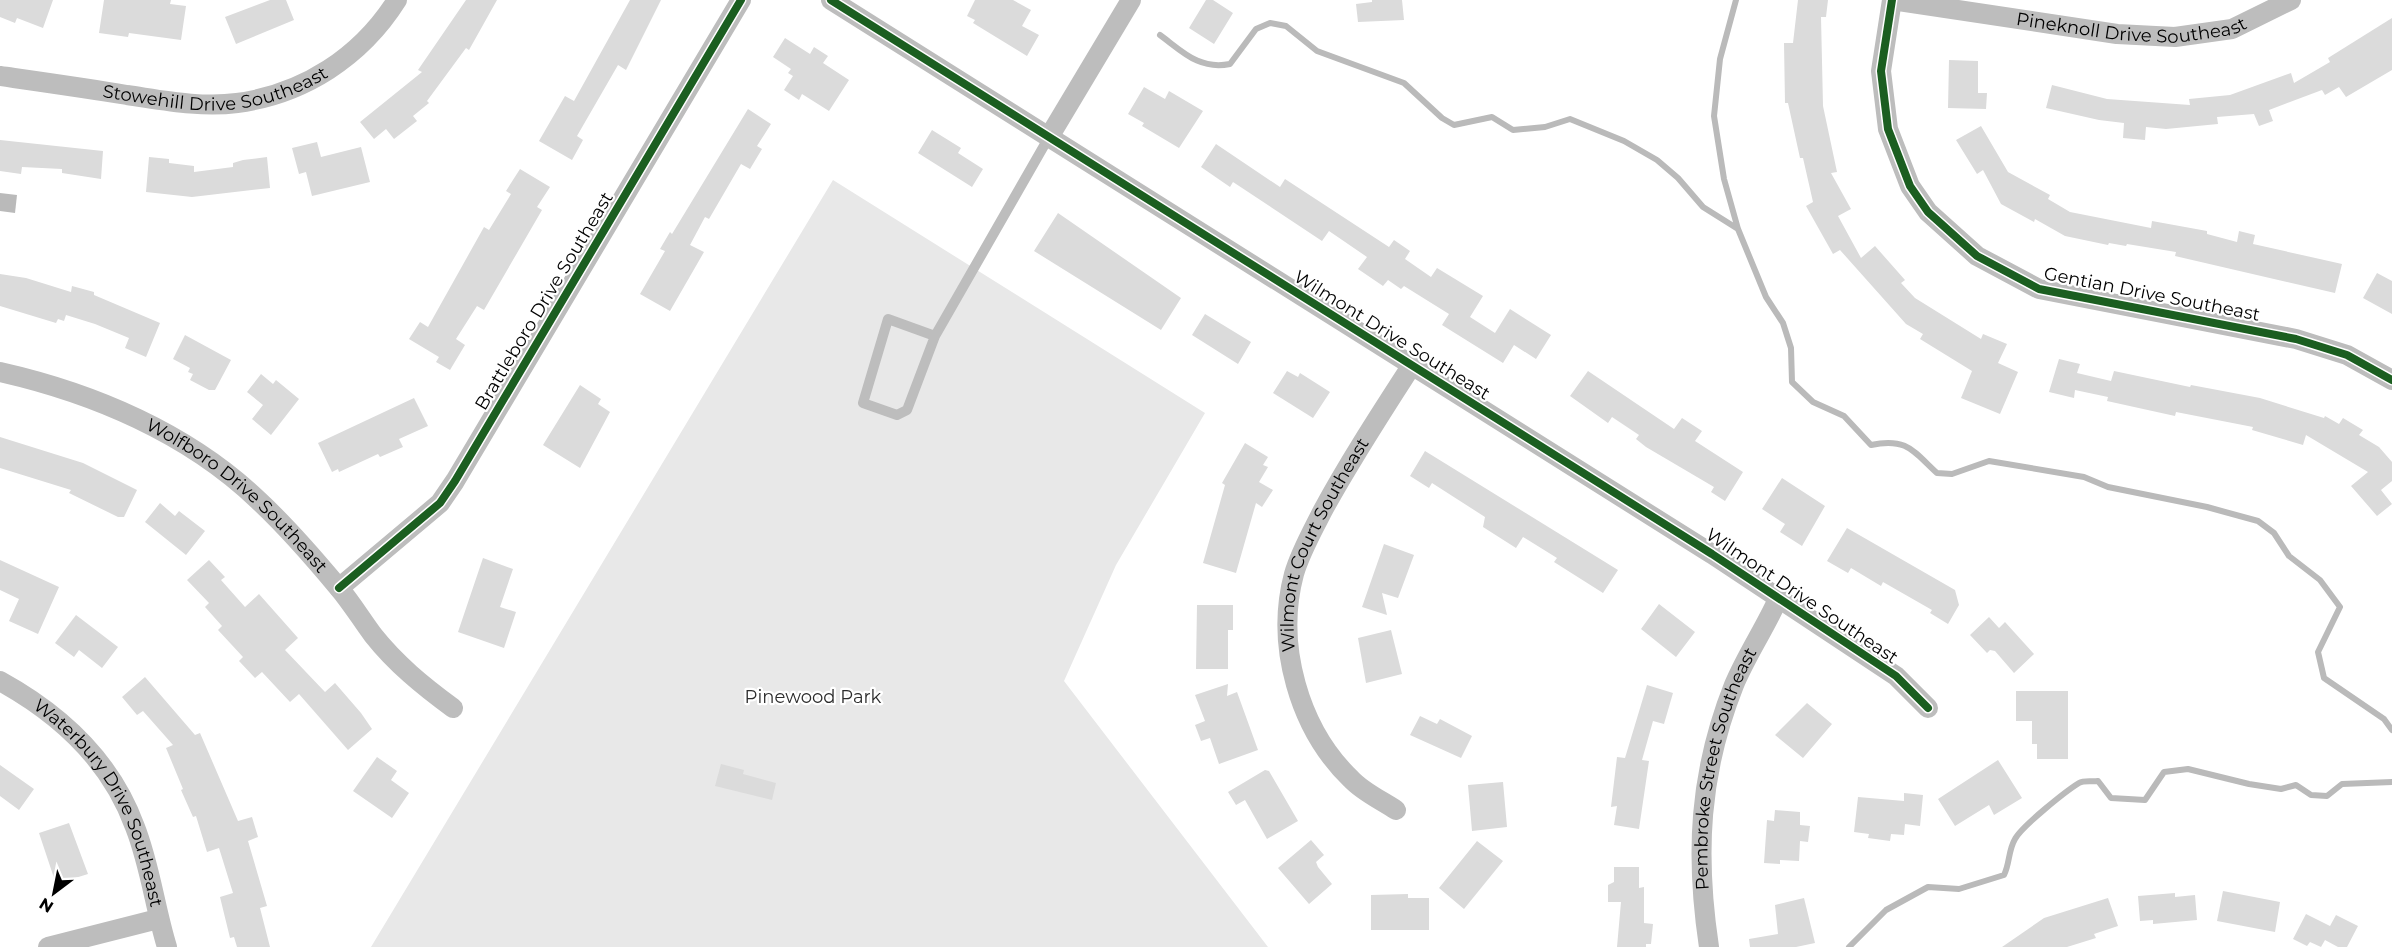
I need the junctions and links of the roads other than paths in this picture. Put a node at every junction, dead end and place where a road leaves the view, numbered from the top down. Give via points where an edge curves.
1 (397, 0) edge
2 (741, 0) edge
3 (831, 0) edge
4 (1131, 0) edge
5 (1892, 0) edge
6 (2291, 0) edge
7 (2268, 6) edge
8 (0, 76) edge
9 (1049, 137) junction
10 (935, 336) junction
11 (1412, 365) junction
12 (0, 372) edge
13 (2392, 380) edge
14 (339, 588) junction
15 (1778, 599) junction
16 (0, 681) edge
17 (453, 708) dead end
18 (1928, 708) dead end
19 (1396, 810) dead end
20 (158, 919) junction
21 (48, 947) edge
22 (167, 947) edge
23 (1709, 947) edge

1 - 8 street, Stowehill Drive Southeast via 379,27 308,84 237,103 172,101
2 - 14 street, Brattleboro Drive Southeast via 455,482 440,503
3 - 9 street, Wilmont Drive Southeast
4 - 9 street
5 - 7 street, Pineknoll Drive Southeast via 2117,34 2175,37 2232,29
5 - 13 street, Gentian Drive Southeast via 1881,71 1888,129 1911,186 1928,212 1977,256 2039,289 2296,339 2347,355
6 - 7 street, Pineknoll Drive Southeast
9 - 10 lane
9 - 11 street, Wilmont Drive Southeast
10 - 10 lane via 907,410 897,415 863,403 888,319
11 - 15 street, Wilmont Drive Southeast
11 - 19 street, Wilmont Court Southeast via 1311,533 1294,574 1288,624 1294,681 1318,740 1351,780
12 - 14 street, Wolfboro Drive Southeast via 88,397 124,412 205,458 257,498
14 - 17 street, Wolfboro Drive Southeast via 374,636 414,679
15 - 18 street, Wilmont Drive Southeast via 1896,676
15 - 23 street, Pembroke Street Southeast via 1735,683 1714,741 1704,795 1700,868
16 - 20 street, Waterbury Drive Southeast via 62,722 88,748 116,787 135,826
20 - 21 street
20 - 22 street, Waterbury Drive Southeast

